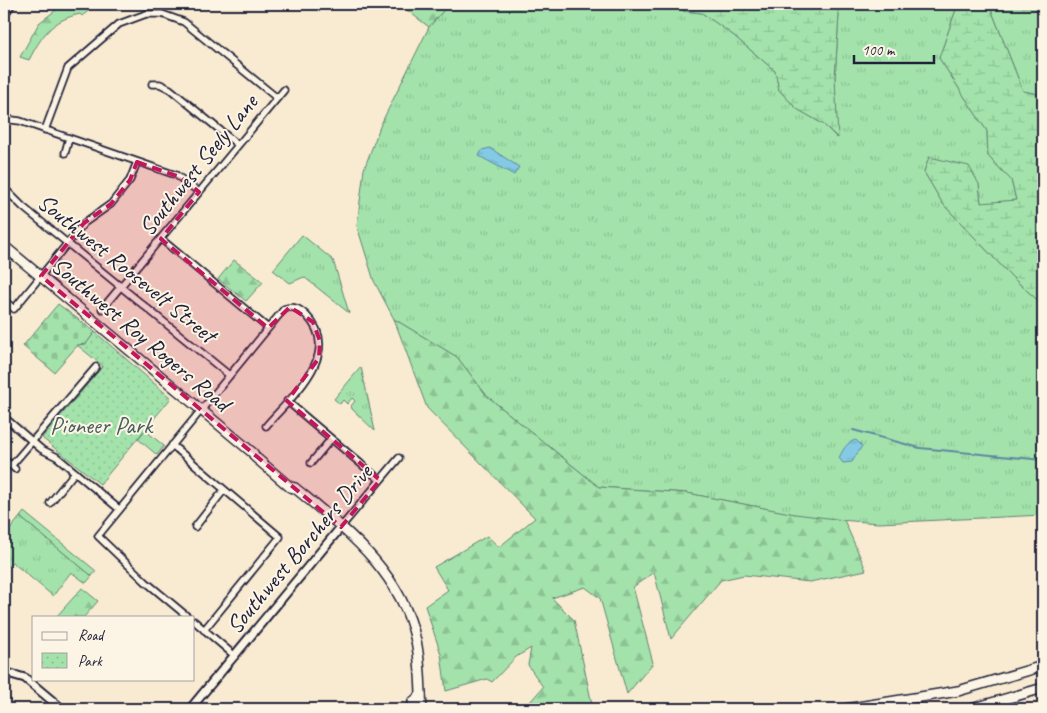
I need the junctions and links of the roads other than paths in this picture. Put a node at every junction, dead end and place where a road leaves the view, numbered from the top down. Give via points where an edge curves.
1 (12, 4) edge
2 (4, 16) edge
3 (152, 84) dead end
4 (284, 90) dead end
5 (277, 98) junction
6 (4, 119) edge
7 (44, 130) junction
8 (69, 138) junction
9 (238, 145) junction
10 (65, 153) dead end
11 (137, 162) junction
12 (4, 188) edge
13 (199, 192) junction
14 (161, 239) junction
15 (67, 244) junction
16 (4, 246) edge
17 (41, 276) junction
18 (120, 286) junction
19 (4, 300) edge
20 (102, 309) dead end
21 (268, 328) junction
22 (96, 367) dead end
23 (229, 375) junction
24 (287, 401) junction
25 (201, 410) junction
26 (4, 417) edge
27 (266, 426) dead end
28 (331, 439) junction
29 (32, 441) junction
30 (172, 445) junction
31 (399, 458) dead end
32 (311, 463) dead end
33 (11, 466) dead end
34 (75, 472) junction
35 (380, 480) junction
36 (224, 490) junction
37 (50, 503) dead end
38 (119, 509) junction
39 (195, 527) dead end
40 (341, 527) junction
41 (187, 616) edge
42 (195, 623) edge
43 (204, 630) junction
44 (235, 656) junction
45 (1043, 668) edge
46 (4, 672) edge
47 (1043, 688) edge
48 (421, 695) junction
49 (62, 709) edge
50 (190, 709) edge
51 (413, 709) edge
52 (422, 709) edge
53 (845, 709) edge
54 (849, 709) edge
55 (971, 709) edge

1 - 2 street
3 - 9 street via 170,89
4 - 5 street, Southwest Seely Lane
5 - 7 street via 184,22 162,14 146,14 119,24 71,65
5 - 9 street, Southwest Seely Lane
6 - 7 street
7 - 8 street
8 - 10 street
8 - 11 street
9 - 13 street, Southwest Seely Lane
11 - 13 street via 180,177
11 - 15 street via 130,180 111,204 87,220
12 - 15 street, Southwest Roosevelt Street
13 - 14 street, Southwest Seely Lane
14 - 18 street, Southwest Seely Lane
14 - 21 street
15 - 17 street
15 - 18 street, Southwest Roosevelt Street
16 - 17 main road, Southwest Roy Rogers Road
17 - 19 street via 14,309
17 - 25 main road, Southwest Roy Rogers Road
18 - 20 street, Southwest Seely Lane
18 - 23 street, Southwest Roosevelt Street
21 - 23 street
21 - 24 street via 290,306 305,314 318,331 321,350 316,365
22 - 29 street
23 - 25 street
24 - 27 street
24 - 28 street
25 - 30 street
25 - 40 main road, Southwest Roy Rogers Road via 276,468
26 - 29 street
28 - 32 street
28 - 35 street
29 - 33 street
29 - 34 street
30 - 36 street
30 - 38 street
31 - 35 street, Southwest Borchers Drive
34 - 37 street
34 - 38 street
35 - 40 street, Southwest Borchers Drive
36 - 39 street
36 - 43 street via 280,537
38 - 41 street via 98,536
40 - 44 street, Southwest Borchers Drive
40 - 48 main road, Southwest Roy Rogers Road via 380,565 405,607 418,651
42 - 43 street
43 - 44 street
44 - 50 street, Southwest Borchers Drive
45 - 54 main road via 958,691
46 - 49 street via 25,678
47 - 55 main road
48 - 51 main road via 413,702
48 - 52 main road, Southwest Roy Rogers Road
53 - 54 main road

